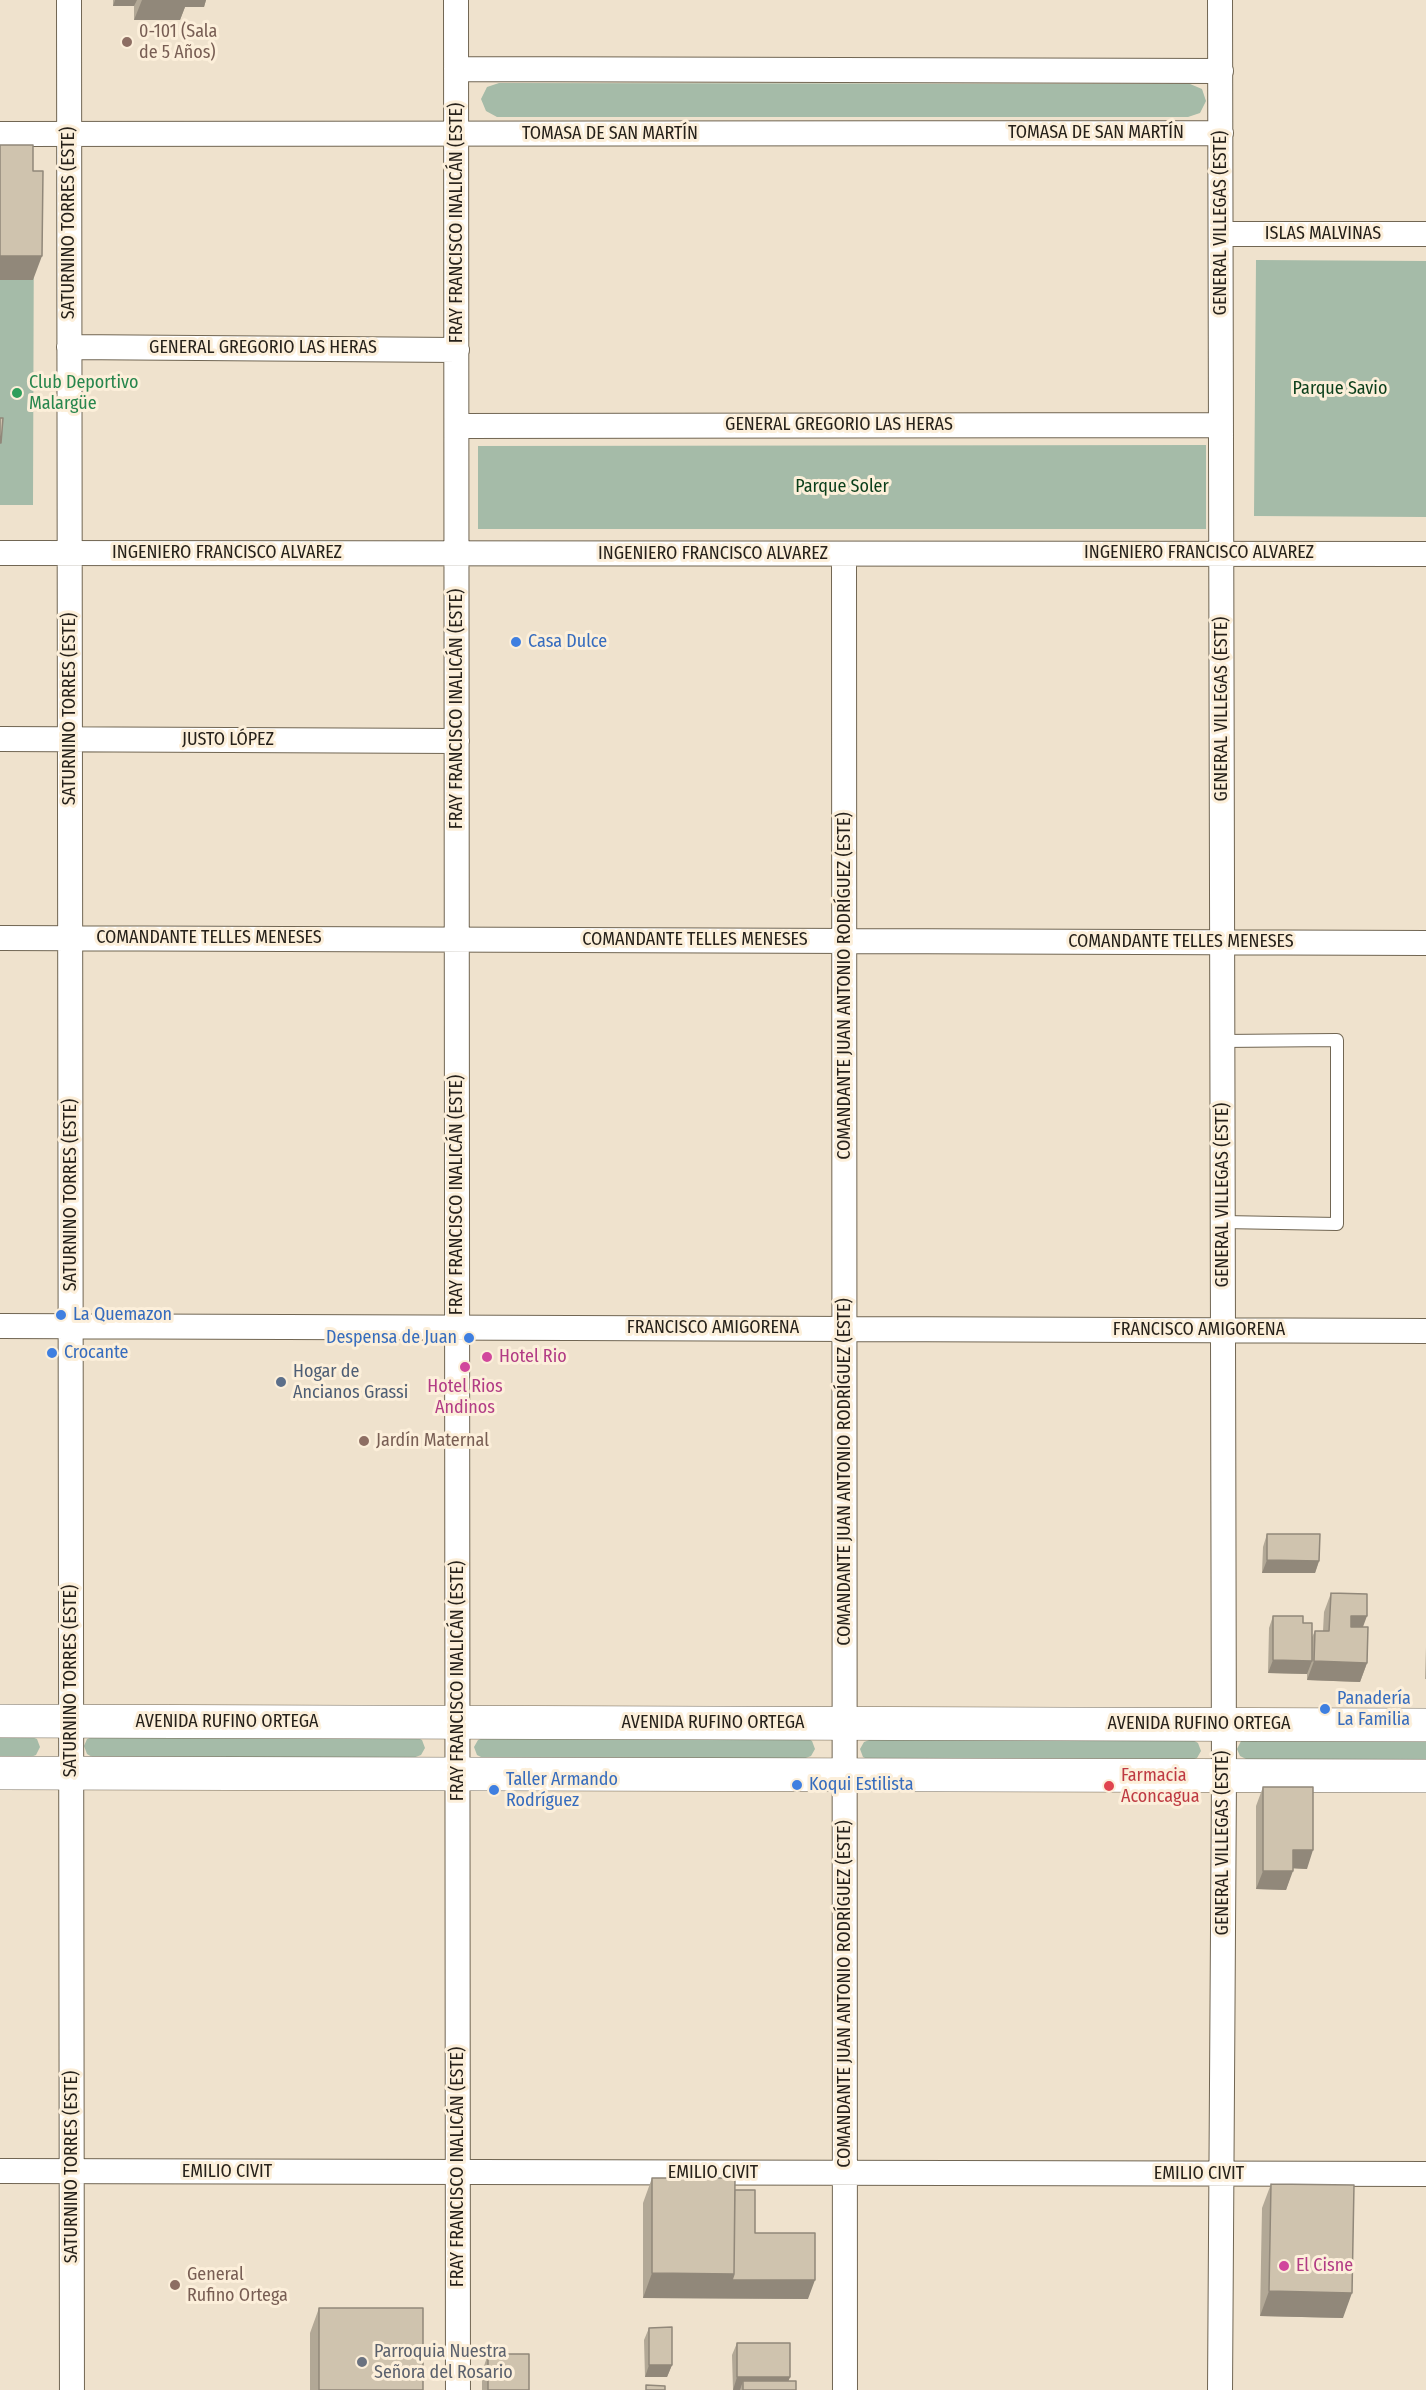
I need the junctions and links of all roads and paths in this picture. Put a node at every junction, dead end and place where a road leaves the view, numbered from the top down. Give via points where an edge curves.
1 (69, 0) edge
2 (456, 0) edge
3 (1221, 0) edge
4 (456, 69) junction
5 (1221, 71) junction
6 (1221, 133) junction
7 (0, 134) edge
8 (69, 134) junction
9 (456, 134) junction
10 (1221, 234) junction
11 (1426, 234) edge
12 (69, 347) junction
13 (457, 350) junction
14 (1221, 425) junction
15 (457, 426) junction
16 (0, 553) edge
17 (70, 553) junction
18 (457, 553) junction
19 (1222, 553) junction
20 (844, 554) junction
21 (1426, 554) edge
22 (0, 739) edge
23 (70, 739) junction
24 (457, 741) junction
25 (0, 938) edge
26 (70, 938) junction
27 (457, 939) junction
28 (844, 940) junction
29 (1222, 942) junction
30 (1426, 942) edge
31 (1222, 1041) junction
32 (1223, 1222) junction
33 (0, 1326) edge
34 (71, 1326) junction
35 (458, 1327) junction
36 (845, 1329) junction
37 (1223, 1330) junction
38 (1426, 1331) edge
39 (0, 1721) edge
40 (71, 1721) junction
41 (458, 1722) junction
42 (845, 1723) junction
43 (1223, 1725) junction
44 (1426, 1725) edge
45 (0, 1773) edge
46 (72, 1773) junction
47 (458, 1774) junction
48 (845, 1775) junction
49 (1224, 1776) junction
50 (1426, 1776) edge
51 (0, 2171) edge
52 (72, 2172) junction
53 (458, 2172) junction
54 (845, 2173) junction
55 (1221, 2174) junction
56 (1426, 2174) edge
57 (72, 2390) edge
58 (458, 2390) edge
59 (845, 2390) edge
60 (1220, 2390) edge

1 - 8 street, SATURNINO TORRES (ESTE)
2 - 4 street, FRAY FRANCISCO INALICÁN (ESTE)
3 - 5 street, GENERAL VILLEGAS (ESTE)
4 - 5 street
4 - 9 street, FRAY FRANCISCO INALICÁN (ESTE)
5 - 6 street, GENERAL VILLEGAS (ESTE)
6 - 9 street, TOMASA DE SAN MARTÍN
6 - 10 street, GENERAL VILLEGAS (ESTE)
7 - 8 street, TOMASA DE SAN MARTÍN
8 - 9 street, TOMASA DE SAN MARTÍN
8 - 12 street, SATURNINO TORRES (ESTE)
9 - 13 street, FRAY FRANCISCO INALICÁN (ESTE)
10 - 11 street, ISLAS MALVINAS
10 - 14 street, GENERAL VILLEGAS (ESTE)
12 - 13 street, GENERAL GREGORIO LAS HERAS
12 - 17 street, SATURNINO TORRES (ESTE)
13 - 15 street, FRAY FRANCISCO INALICÁN (ESTE)
14 - 15 street, GENERAL GREGORIO LAS HERAS
14 - 19 street, GENERAL VILLEGAS (ESTE)
15 - 18 street, FRAY FRANCISCO INALICÁN (ESTE)
16 - 17 street, INGENIERO FRANCISCO ALVAREZ
17 - 18 street, INGENIERO FRANCISCO ALVAREZ
17 - 23 street, SATURNINO TORRES (ESTE)
18 - 20 street, INGENIERO FRANCISCO ALVAREZ
18 - 24 street, FRAY FRANCISCO INALICÁN (ESTE)
19 - 20 street, INGENIERO FRANCISCO ALVAREZ
19 - 21 street, INGENIERO FRANCISCO ALVAREZ
19 - 29 street, GENERAL VILLEGAS (ESTE)
20 - 28 street, COMANDANTE JUAN ANTONIO RODRÍGUEZ (ESTE)
22 - 23 street, JUSTO LÓPEZ
23 - 24 street, JUSTO LÓPEZ
23 - 26 street, SATURNINO TORRES (ESTE)
24 - 27 street, FRAY FRANCISCO INALICÁN (ESTE)
25 - 26 street, COMANDANTE TELLES MENESES
26 - 27 street, COMANDANTE TELLES MENESES
26 - 34 street, SATURNINO TORRES (ESTE)
27 - 28 street, COMANDANTE TELLES MENESES
27 - 35 street, FRAY FRANCISCO INALICÁN (ESTE)
28 - 29 street, COMANDANTE TELLES MENESES
28 - 36 street, COMANDANTE JUAN ANTONIO RODRÍGUEZ (ESTE)
29 - 30 street, COMANDANTE TELLES MENESES
29 - 31 street, GENERAL VILLEGAS (ESTE)
31 - 32 street, GENERAL VILLEGAS (ESTE)
31 - 32 lane via 1336,1040 1337,1224
32 - 37 street, GENERAL VILLEGAS (ESTE)
33 - 34 street, FRANCISCO AMIGORENA
34 - 35 street, FRANCISCO AMIGORENA
34 - 40 street, SATURNINO TORRES (ESTE)
35 - 36 street, FRANCISCO AMIGORENA
35 - 41 street, FRAY FRANCISCO INALICÁN (ESTE)
36 - 37 street, FRANCISCO AMIGORENA
36 - 42 street, COMANDANTE JUAN ANTONIO RODRÍGUEZ (ESTE)
37 - 38 street, FRANCISCO AMIGORENA
37 - 43 street, GENERAL VILLEGAS (ESTE)
39 - 40 main road, AVENIDA RUFINO ORTEGA
40 - 41 main road, AVENIDA RUFINO ORTEGA
40 - 46 street, SATURNINO TORRES (ESTE)
41 - 42 main road, AVENIDA RUFINO ORTEGA
41 - 47 street, FRAY FRANCISCO INALICÁN (ESTE)
42 - 43 main road, AVENIDA RUFINO ORTEGA
42 - 48 street, COMANDANTE JUAN ANTONIO RODRÍGUEZ (ESTE)
43 - 44 main road, AVENIDA RUFINO ORTEGA
43 - 49 street, GENERAL VILLEGAS (ESTE)
45 - 46 main road
46 - 47 main road
46 - 52 street, SATURNINO TORRES (ESTE)
47 - 48 main road
47 - 53 street, FRAY FRANCISCO INALICÁN (ESTE)
48 - 49 main road
48 - 54 street, COMANDANTE JUAN ANTONIO RODRÍGUEZ (ESTE)
49 - 50 main road
49 - 55 street, GENERAL VILLEGAS (ESTE)
51 - 52 street, EMILIO CIVIT
52 - 53 street, EMILIO CIVIT
52 - 57 street, SATURNINO TORRES (ESTE)
53 - 54 street, EMILIO CIVIT
53 - 58 street, FRAY FRANCISCO INALICÁN (ESTE)
54 - 55 street, EMILIO CIVIT
54 - 59 street, COMANDANTE JUAN ANTONIO RODRÍGUEZ (ESTE)
55 - 56 street, EMILIO CIVIT
55 - 60 street, GENERAL VILLEGAS (ESTE)

